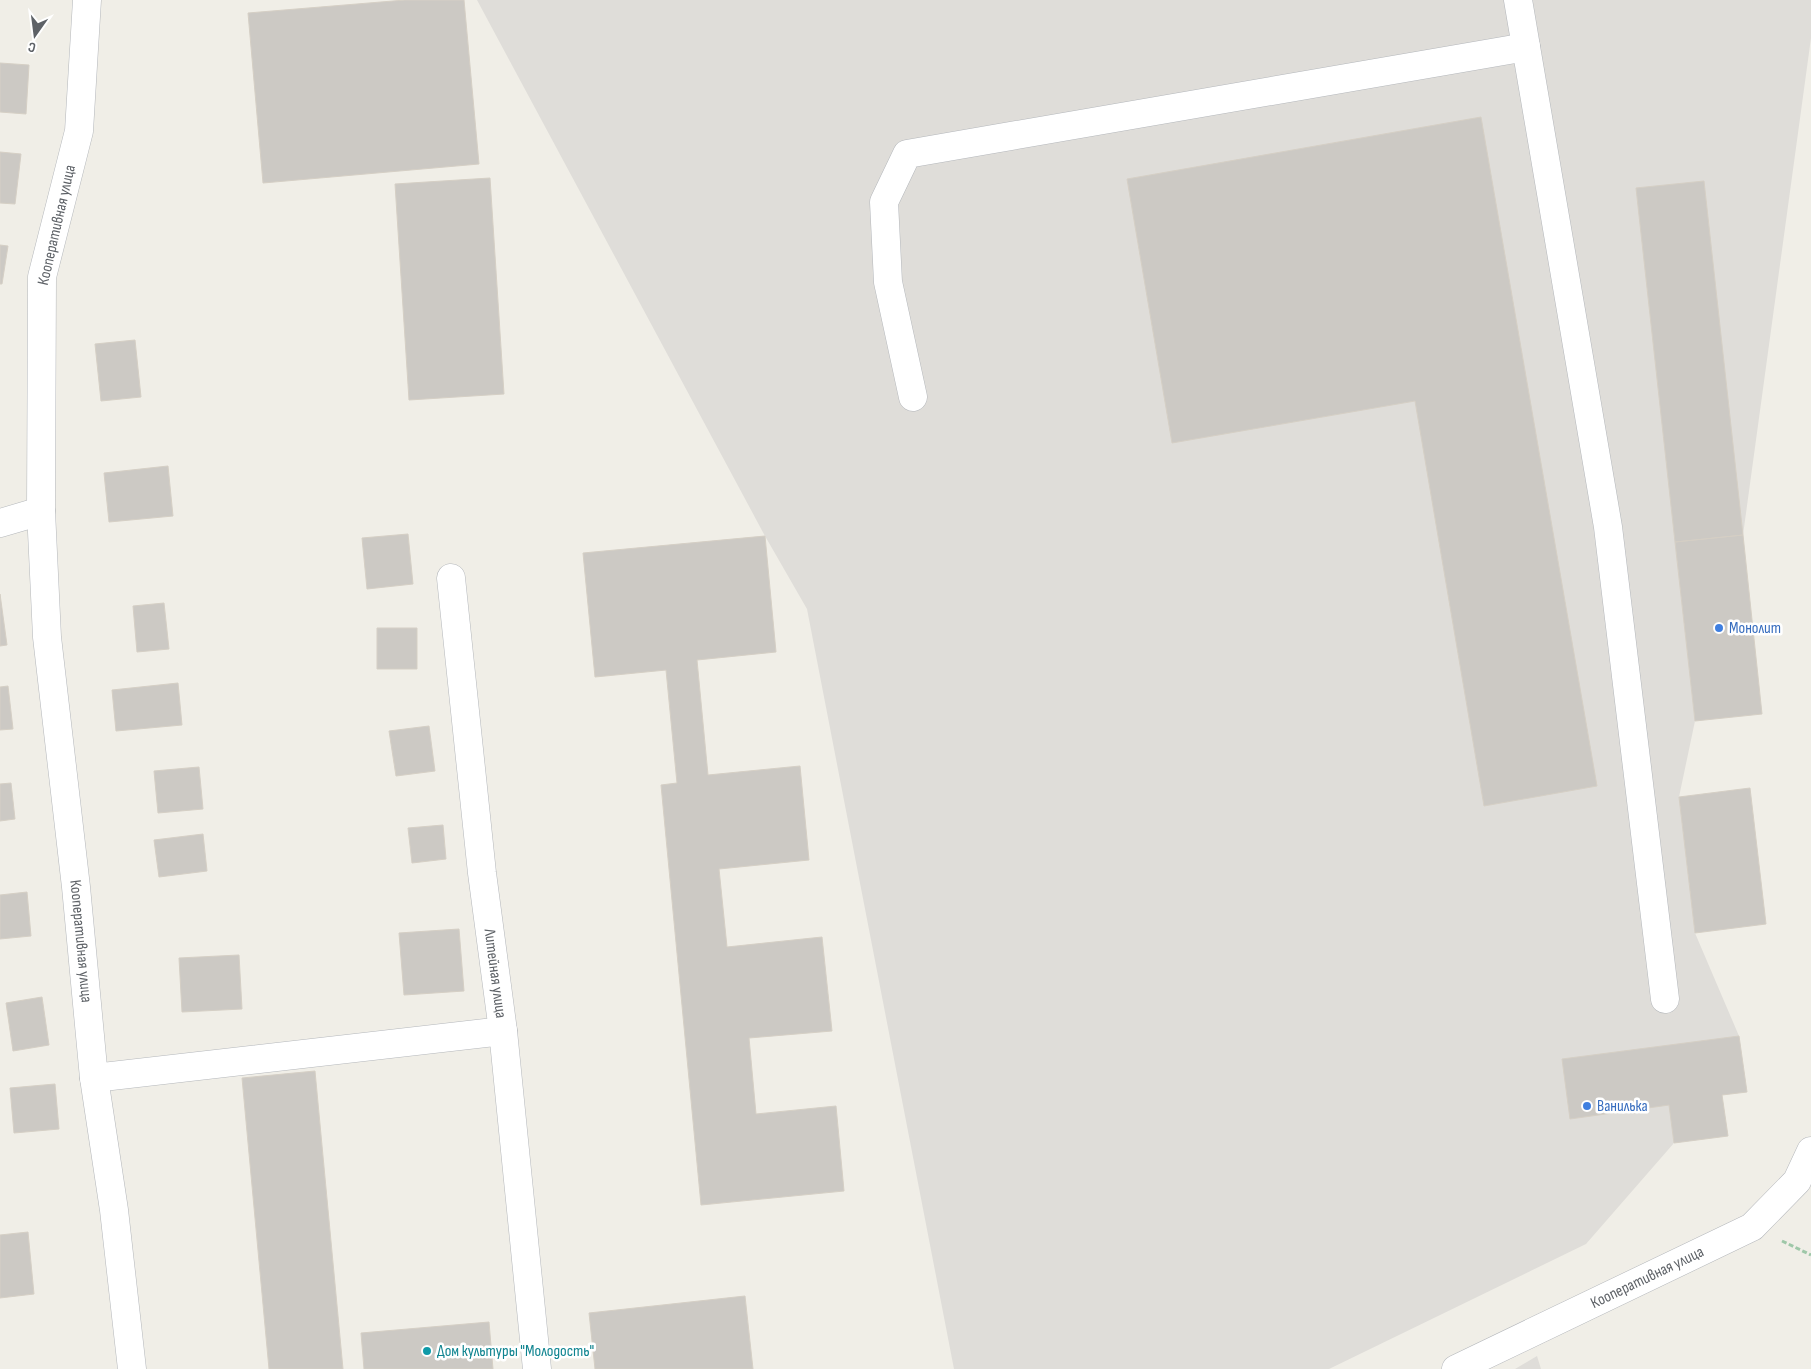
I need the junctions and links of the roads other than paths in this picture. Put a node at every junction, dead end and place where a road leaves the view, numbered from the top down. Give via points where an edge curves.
1 (87, 0) edge
2 (1518, 0) edge
3 (1526, 47) junction
4 (913, 397) dead end
5 (41, 511) junction
6 (0, 523) edge
7 (451, 578) dead end
8 (1664, 999) dead end
9 (503, 1031) junction
10 (94, 1078) junction
11 (1811, 1152) edge
12 (132, 1369) edge
13 (537, 1369) edge
14 (1456, 1369) edge

1 - 5 street, Кооперативная улица via 79,131 42,277
2 - 3 street
3 - 4 street via 907,154 884,202 888,282
3 - 8 street via 1608,527
5 - 6 street
5 - 10 street, Кооперативная улица via 47,638
7 - 9 street, Литейная улица via 482,872
9 - 10 street
9 - 13 street, Литейная улица
10 - 12 street, Кооперативная улица via 114,1210
11 - 14 street, Кооперативная улица via 1797,1181 1752,1227

